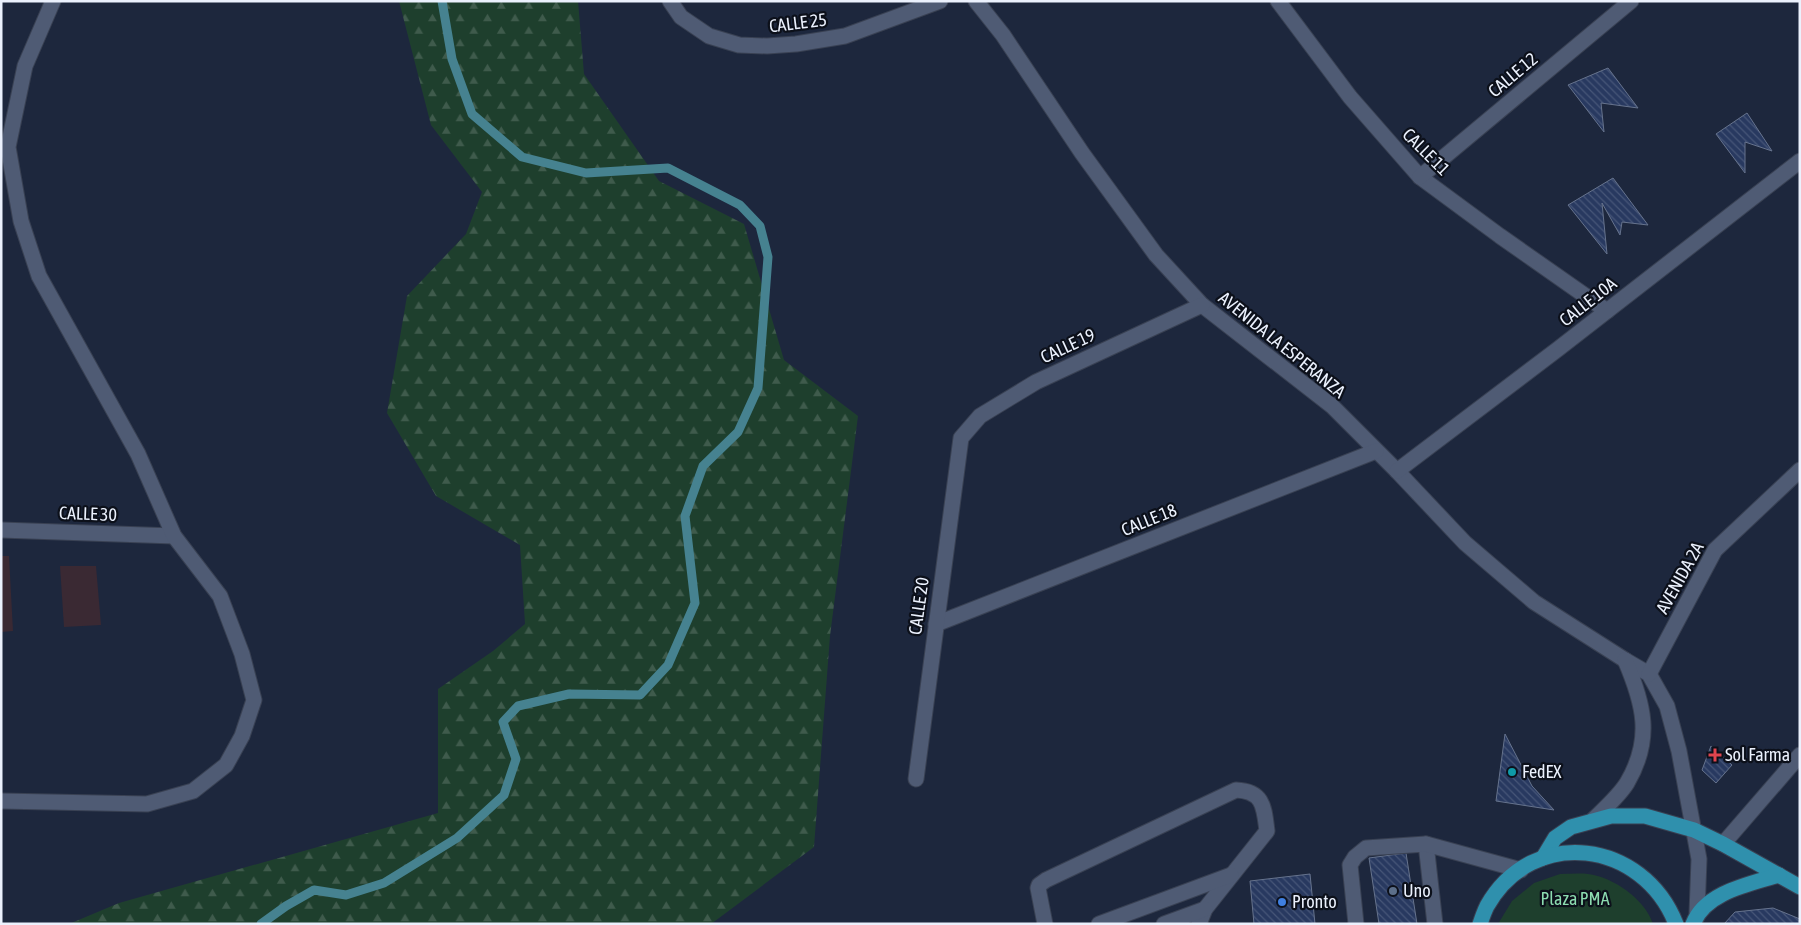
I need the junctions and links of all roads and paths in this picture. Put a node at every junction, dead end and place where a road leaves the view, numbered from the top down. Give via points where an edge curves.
1 (53, 1) edge
2 (670, 1) edge
3 (940, 1) edge
4 (976, 1) edge
5 (1278, 1) edge
6 (1631, 1) edge
7 (1800, 161) edge
8 (1420, 177) junction
9 (1202, 305) junction
10 (1607, 311) junction
11 (961, 438) joint
12 (1376, 451) junction
13 (1800, 470) edge
14 (1397, 471) junction
15 (1, 530) edge
16 (174, 536) junction
17 (936, 624) junction
18 (1625, 660) junction
19 (1648, 674) junction
20 (1800, 755) edge
21 (916, 779) dead end
22 (1, 801) edge
23 (1593, 820) junction
24 (1694, 830) junction
25 (1426, 844) junction
26 (1723, 844) junction
27 (1543, 858) junction
28 (1521, 870) junction
29 (1232, 875) junction
30 (1778, 875) junction
31 (1800, 887) edge
32 (1205, 909) junction
33 (1695, 919) edge
34 (1045, 924) edge
35 (1099, 924) edge
36 (1164, 924) edge
37 (1199, 924) edge
38 (1356, 924) edge
39 (1435, 924) edge
40 (1480, 924) edge
41 (1676, 924) edge

1 - 16 street via 25,66 8,147 21,221 39,276 138,454
2 - 3 street, CALLE 25 via 681,18 708,36 739,45 767,46 845,36
4 - 9 street, AVENIDA LA ESPERANZA via 1156,255
5 - 8 street, CALLE 11 via 1350,97
6 - 8 street, CALLE 12
7 - 10 street, CALLE 10A
8 - 10 street, CALLE 11
9 - 11 street, CALLE 19 via 1036,382 980,416
9 - 12 street, AVENIDA LA ESPERANZA via 1332,406
10 - 14 street, CALLE 10A
11 - 17 street, CALLE 20
12 - 14 street, AVENIDA LA ESPERANZA
12 - 17 street, CALLE 18
13 - 19 street, AVENIDA 2A via 1716,550
14 - 18 street, AVENIDA LA ESPERANZA via 1465,543 1528,596
15 - 16 street, CALLE 30
16 - 22 street via 220,596 242,654 254,700 242,736 226,765 193,791 147,804
17 - 21 street, CALLE 20
18 - 19 street, AVENIDA LA ESPERANZA
18 - 23 street via 1637,688 1644,721 1640,756 1626,784
19 - 24 street, AVENIDA LA ESPERANZA via 1667,706
20 - 26 street
23 - 24 main road via 1611,816 1645,816
23 - 27 main road via 1571,827 1556,838
24 - 26 main road
24 - 33 street, AVENIDA LA ESPERANZA via 1699,859
25 - 28 street
25 - 38 street via 1366,848 1355,857 1350,866
25 - 39 street
26 - 30 main road
27 - 28 main road
27 - 41 main road via 1578,852 1597,854 1631,867 1658,891
28 - 40 main road via 1501,886 1487,906
29 - 32 street
29 - 34 street via 1267,831 1264,809 1257,796 1248,790 1236,790 1039,884
29 - 35 street
30 - 31 main road
30 - 33 main road via 1725,892
32 - 36 street
32 - 37 street

